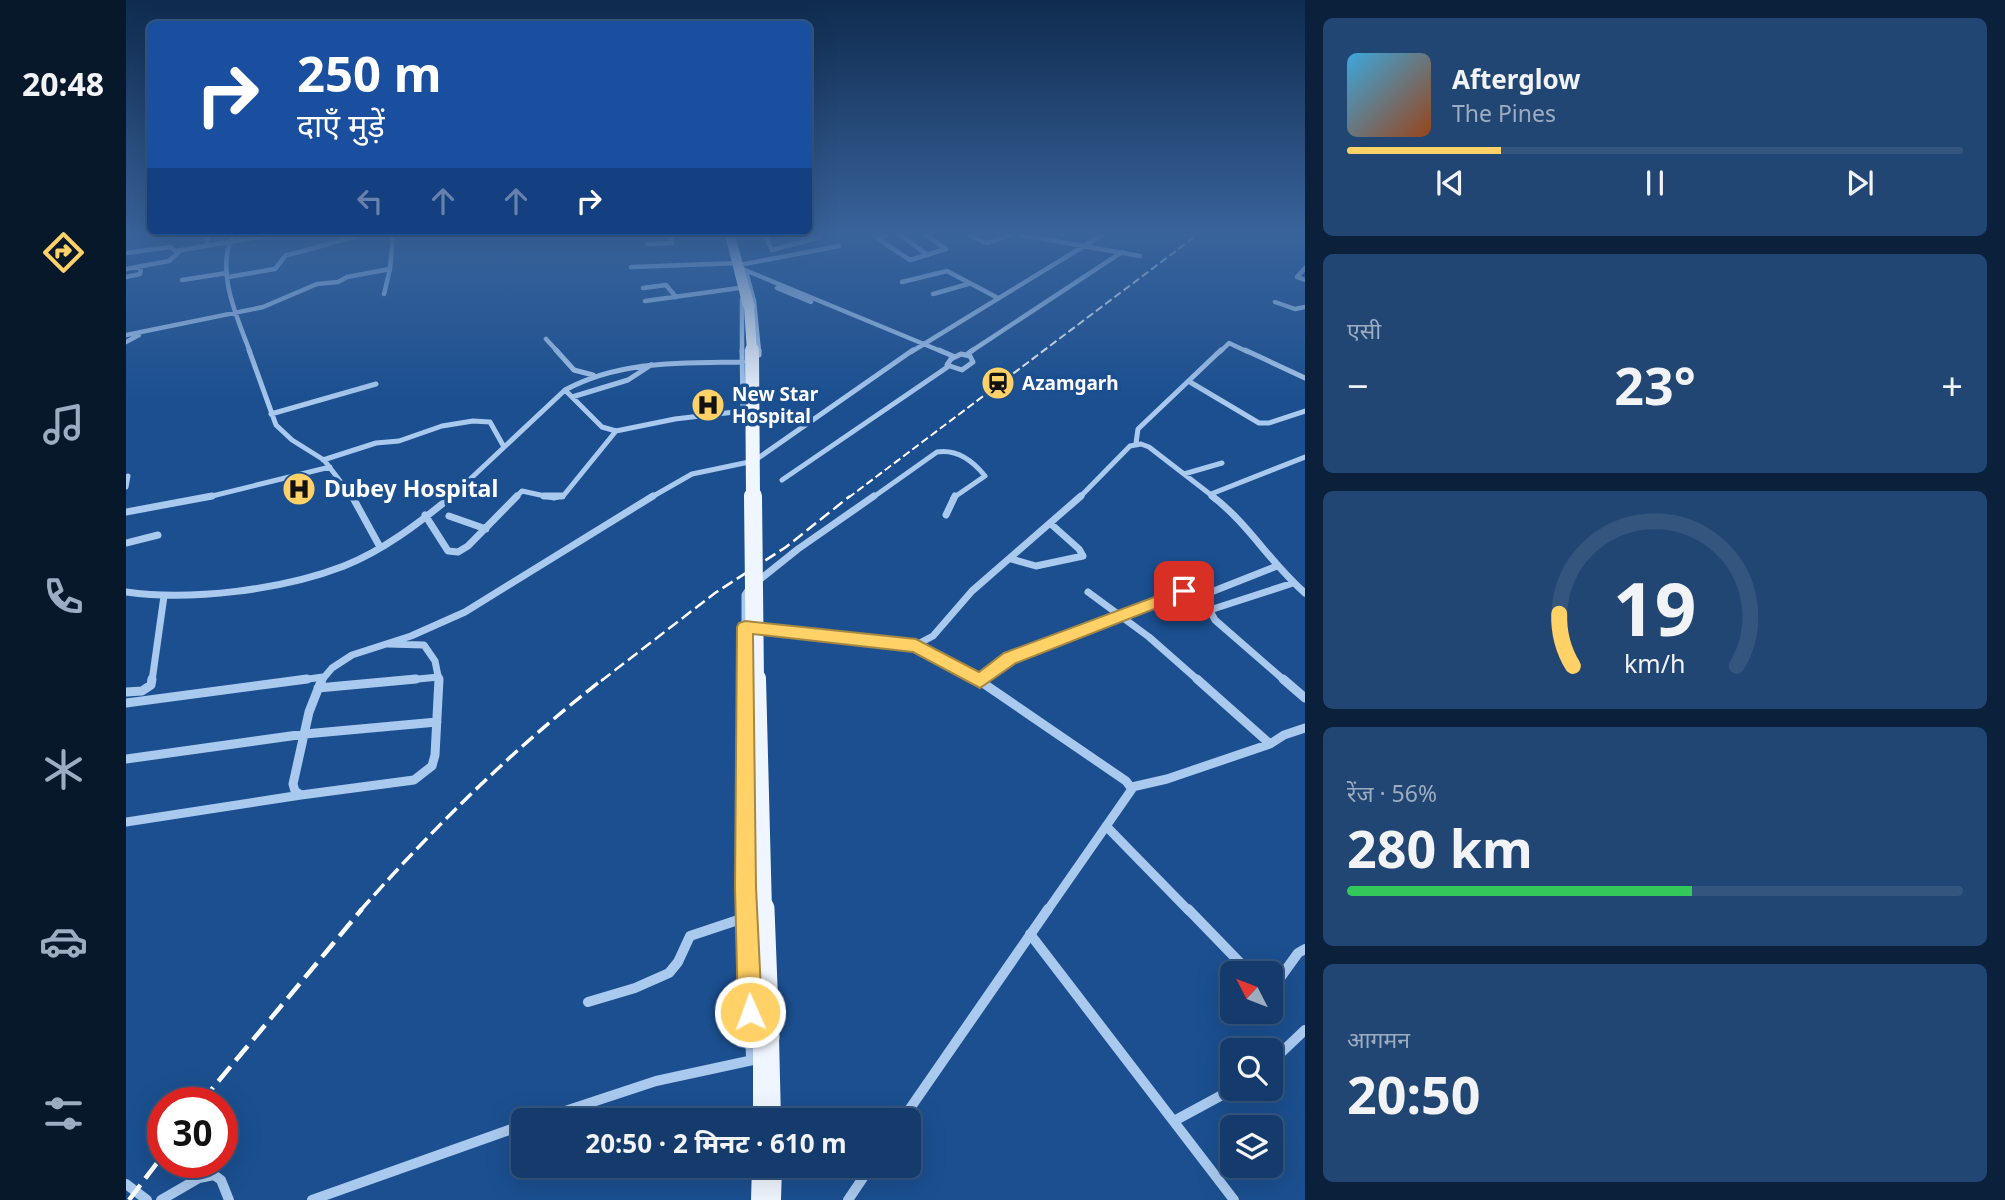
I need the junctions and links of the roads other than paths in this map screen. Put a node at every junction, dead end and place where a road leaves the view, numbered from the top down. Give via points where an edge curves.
1 (231, 291) edge
2 (301, 291) edge
3 (385, 291) edge
4 (671, 291) edge
5 (718, 291) edge
6 (740, 291) edge
7 (745, 291) edge
8 (750, 291) edge
9 (797, 291) edge
10 (797, 291) edge
11 (941, 291) edge
12 (983, 291) edge
13 (1010, 291) edge
14 (1061, 291) edge
15 (933, 293) dead end
16 (384, 294) dead end
17 (676, 297) junction
18 (998, 298) junction
19 (645, 301) dead end
20 (1275, 302) dead end
21 (1305, 307) edge
22 (236, 313) junction
23 (142, 332) junction
24 (126, 335) edge
25 (546, 340) dead end
26 (126, 342) edge
27 (921, 345) junction
28 (966, 355) junction
29 (952, 361) junction
30 (743, 362) junction
31 (651, 365) junction
32 (593, 375) junction
33 (1305, 377) edge
34 (1190, 382) junction
35 (376, 384) dead end
36 (565, 390) junction
37 (572, 397) junction
38 (1303, 413) edge
39 (271, 414) junction
40 (616, 431) junction
41 (1136, 443) junction
42 (504, 447) junction
43 (759, 457) junction
44 (1305, 457) edge
45 (323, 460) junction
46 (1222, 463) dead end
47 (330, 467) junction
48 (1184, 474) junction
49 (128, 476) dead end
50 (782, 480) dead end
51 (126, 488) edge
52 (1211, 494) junction
53 (126, 512) edge
54 (425, 515) junction
55 (946, 515) dead end
56 (449, 516) dead end
57 (1051, 524) junction
58 (486, 529) junction
59 (158, 535) dead end
60 (126, 543) edge
61 (380, 547) junction
62 (1011, 559) junction
63 (1277, 566) junction
64 (1293, 583) junction
65 (126, 592) edge
66 (1088, 592) dead end
67 (1305, 593) edge
68 (164, 596) junction
69 (1196, 598) junction
70 (1208, 607) junction
71 (1121, 614) junction
72 (745, 627) junction
73 (388, 644) junction
74 (916, 645) junction
75 (323, 677) junction
76 (439, 677) junction
77 (980, 681) junction
78 (318, 688) junction
79 (745, 691) dead end
80 (126, 692) edge
81 (1305, 698) edge
82 (126, 703) edge
83 (745, 705) dead end
84 (437, 722) junction
85 (1305, 728) edge
86 (305, 734) junction
87 (1270, 744) junction
88 (126, 759) edge
89 (1132, 787) junction
90 (300, 795) junction
91 (126, 822) edge
92 (1106, 825) junction
93 (747, 917) junction
94 (1030, 934) junction
95 (1305, 949) edge
96 (1238, 961) edge
97 (1283, 974) edge
98 (588, 1002) dead end
99 (1305, 1030) edge
100 (1283, 1051) edge
101 (761, 1053) junction
102 (1220, 1096) edge
103 (574, 1108) edge
104 (766, 1108) edge
105 (910, 1108) edge
106 (1174, 1121) junction
107 (511, 1129) edge
108 (766, 1178) edge
109 (863, 1178) edge
110 (126, 1184) edge
111 (147, 1200) edge
112 (161, 1200) edge
113 (229, 1200) edge
114 (312, 1200) edge
115 (766, 1200) edge
116 (848, 1200) edge
117 (1234, 1200) edge

1 - 22 street
2 - 22 street
3 - 16 street
4 - 17 street
5 - 17 street
6 - 30 street
7 - 101 main road, bridge via 752,357
8 - 43 street via 759,343
9 - 27 street
10 - 27 street
11 - 15 street
12 - 18 street
13 - 18 street
14 - 28 street
17 - 19 street
18 - 27 street
20 - 21 street via 1295,309
22 - 23 street
22 - 39 street
23 - 24 street
23 - 26 street
25 - 32 street via 575,370
27 - 29 street
27 - 43 street
28 - 29 street
28 - 29 street via 973,362 965,368 957,370
29 - 50 street
30 - 31 street
30 - 40 street via 743,411
31 - 32 street via 623,366
31 - 37 street via 628,380
32 - 36 street
33 - 34 street via 1232,343
34 - 38 street via 1259,423
34 - 41 street via 1138,429
35 - 39 street
36 - 37 street
36 - 42 street
37 - 40 street via 602,427
39 - 45 street via 284,435
40 - 58 street via 564,495 553,498 522,491
41 - 48 street via 1149,447
41 - 57 street
42 - 45 street via 493,425 473,421
42 - 54 street
43 - 73 street via 683,477 465,612
44 - 52 street
45 - 47 street
46 - 48 street
47 - 53 street
47 - 61 street
48 - 52 street
49 - 51 street
52 - 63 street via 1232,511
54 - 58 street via 453,553
54 - 61 street
55 - 72 street via 952,498 985,476 954,451 945,450 750,587 745,595
56 - 58 street
57 - 62 street
57 - 62 street via 1083,556 1036,566
59 - 60 street
61 - 68 street via 346,565 301,579
62 - 74 street via 972,591 933,636
63 - 64 street
63 - 69 street
64 - 67 street
64 - 70 street
65 - 68 street
66 - 71 street
68 - 80 street via 151,685
69 - 70 street
69 - 71 street via 1184,591
70 - 81 street via 1215,620
71 - 77 street via 1010,658
71 - 87 street
72 - 74 street
72 - 79 street
73 - 75 street via 341,662
73 - 76 street via 424,645
74 - 77 street
75 - 78 street
75 - 82 street
76 - 78 street
76 - 84 street
77 - 89 street
78 - 86 street
83 - 93 street
84 - 86 street
84 - 90 street via 432,766 414,780
85 - 87 street
86 - 88 street
86 - 90 street via 293,784
87 - 89 street
89 - 92 street
90 - 91 street
92 - 94 street
92 - 96 street
93 - 98 street via 690,936 679,964 660,979
93 - 101 street
94 - 105 street
94 - 106 street
95 - 97 street
99 - 100 street
101 - 103 street
101 - 104 main road
102 - 106 street
106 - 117 street
107 - 114 street
108 - 115 main road
109 - 116 street
110 - 111 street
112 - 113 street via 201,1176 214,1175

